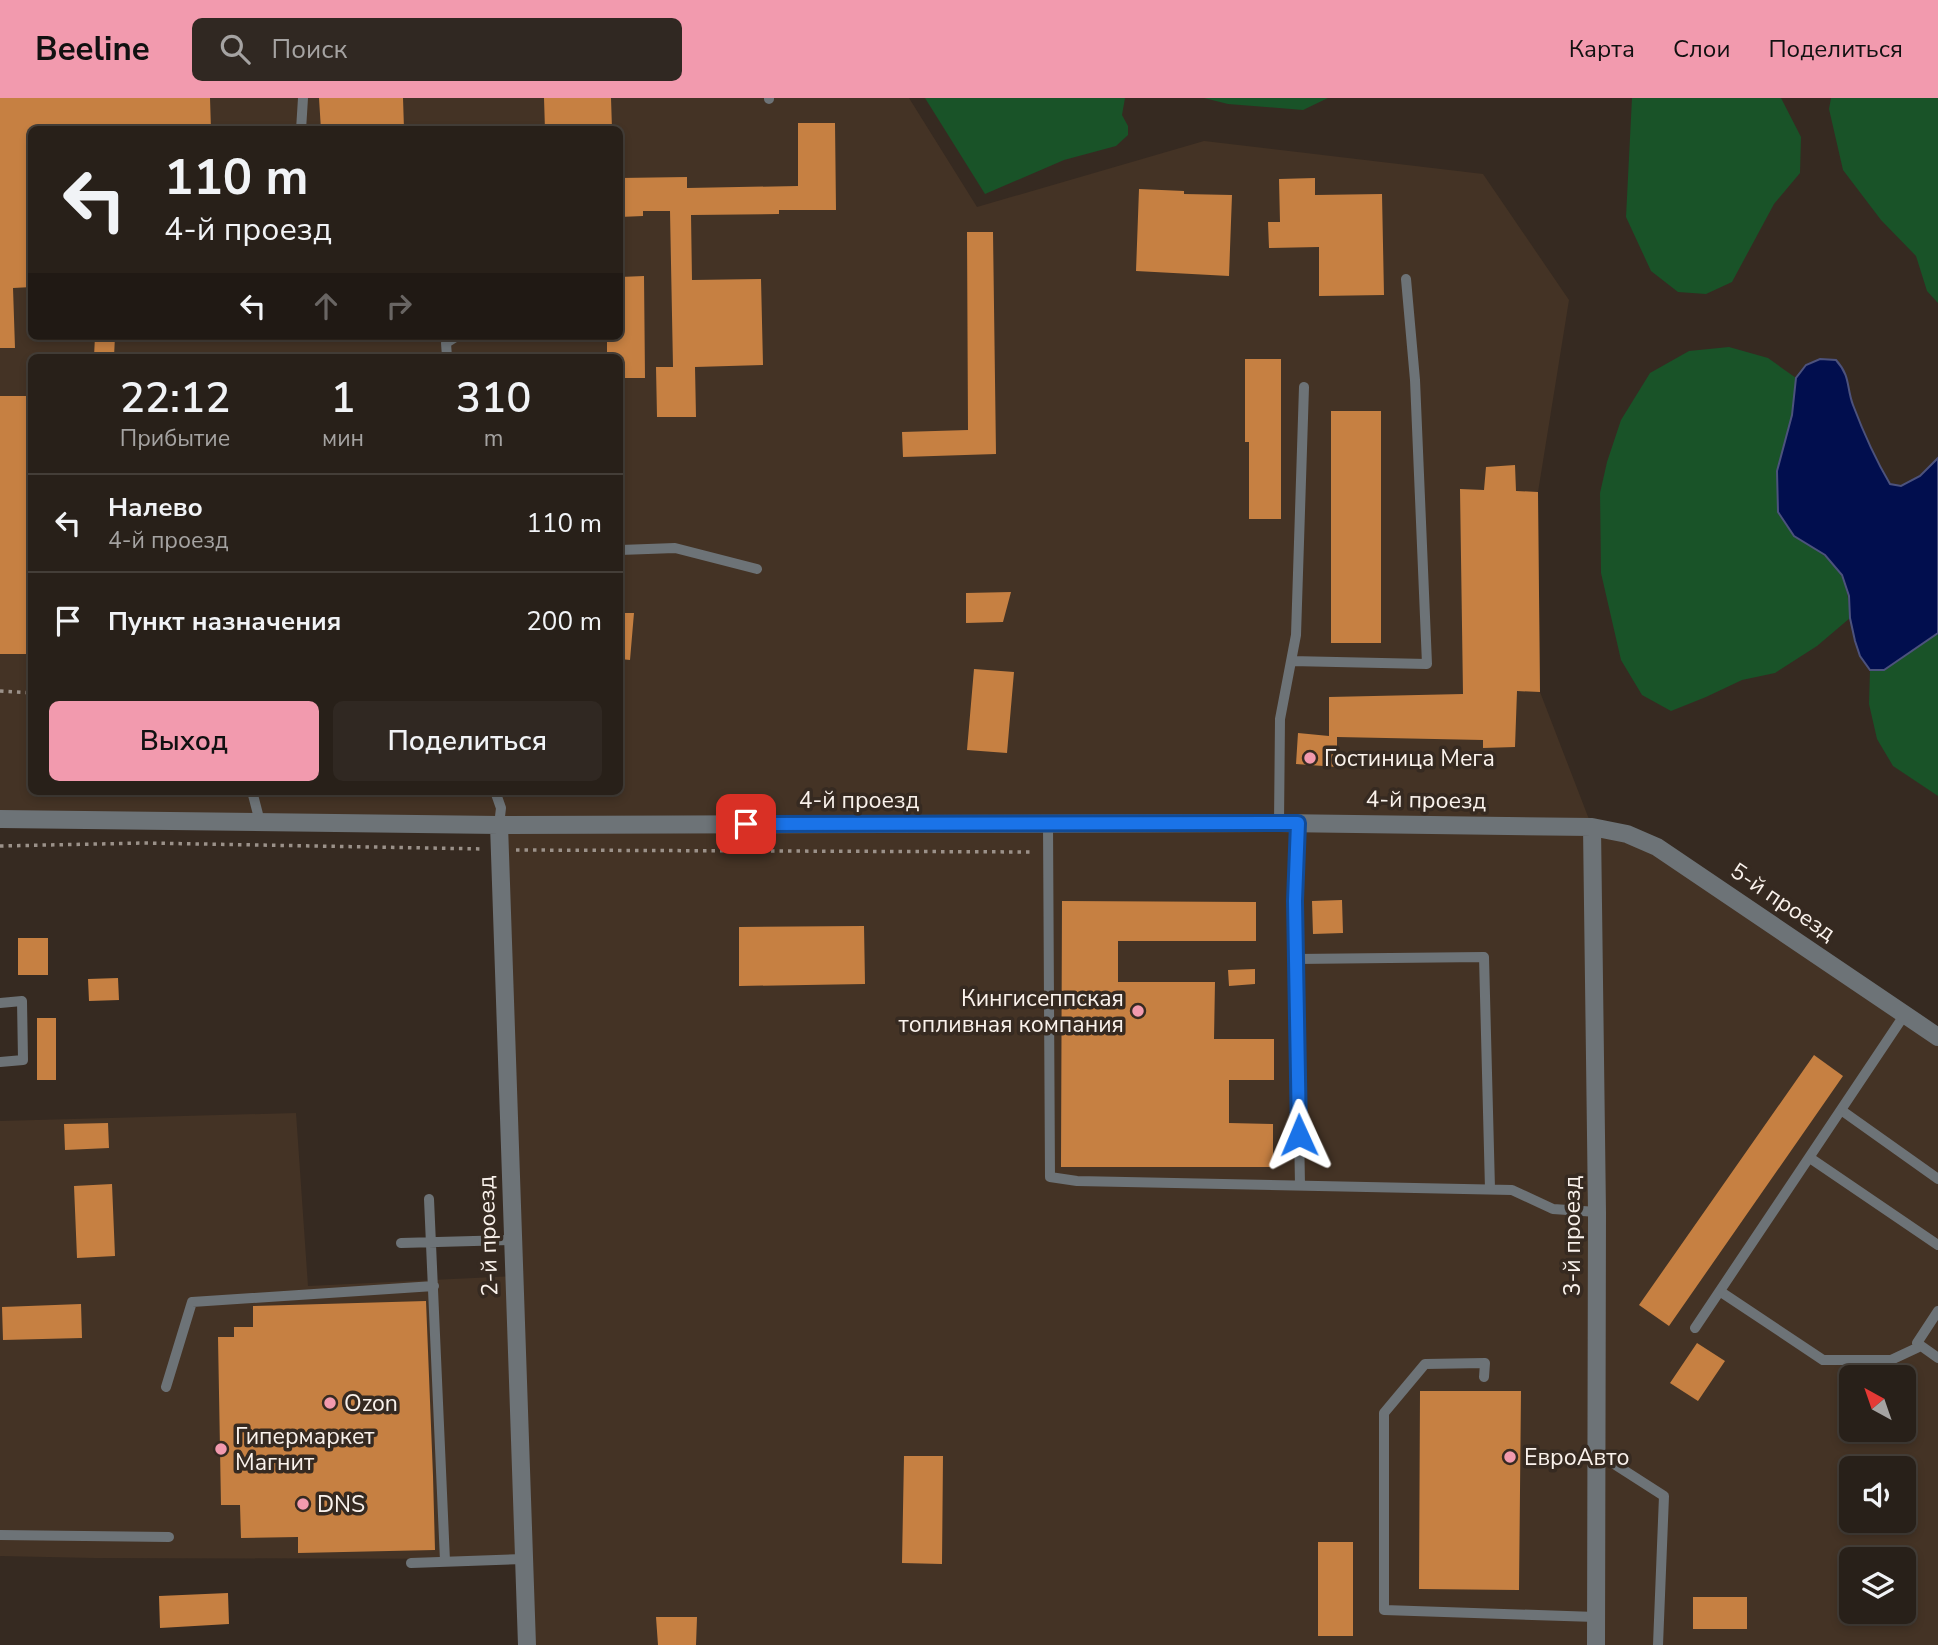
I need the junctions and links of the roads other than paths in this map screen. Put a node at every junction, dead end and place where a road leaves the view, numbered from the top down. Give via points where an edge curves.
1 (303, 98) edge
2 (301, 126) edge
3 (1406, 279) dead end
4 (1304, 387) dead end
5 (623, 550) edge
6 (757, 569) dead end
7 (1291, 661) junction
8 (253, 795) edge
9 (496, 795) edge
10 (0, 819) edge
11 (260, 822) junction
12 (1279, 823) junction
13 (1298, 823) junction
14 (1048, 824) junction
15 (499, 825) junction
16 (1592, 827) junction
17 (1296, 959) junction
18 (0, 1003) edge
19 (1905, 1014) junction
20 (1938, 1037) edge
21 (0, 1062) edge
22 (1842, 1110) junction
23 (1810, 1158) junction
24 (1938, 1179) edge
25 (1300, 1185) junction
26 (1490, 1189) junction
27 (429, 1199) dead end
28 (1597, 1212) junction
29 (513, 1240) junction
30 (432, 1242) junction
31 (401, 1243) dead end
32 (1938, 1245) edge
33 (434, 1286) junction
34 (1721, 1292) junction
35 (1938, 1311) edge
36 (1695, 1328) dead end
37 (1921, 1346) junction
38 (1938, 1358) edge
39 (1484, 1377) dead end
40 (166, 1387) dead end
41 (1597, 1453) junction
42 (0, 1535) edge
43 (169, 1537) dead end
44 (524, 1559) junction
45 (445, 1560) junction
46 (411, 1563) dead end
47 (1596, 1618) junction
48 (527, 1645) edge
49 (1597, 1645) edge
50 (1658, 1645) edge

1 - 2 lane
3 - 7 lane via 1427,664
4 - 7 lane via 1296,635
5 - 6 lane via 675,548
7 - 12 lane via 1280,719
8 - 11 lane
9 - 15 lane
10 - 11 street, 4-й проезд
11 - 15 street, 4-й проезд
12 - 13 street, 4-й проезд
12 - 14 street, 4-й проезд
13 - 16 street, 4-й проезд
13 - 17 lane
14 - 15 street, 4-й проезд
14 - 25 lane via 1050,1177
15 - 29 street, 2-й проезд
16 - 19 street, 5-й проезд via 1627,834 1657,847
16 - 28 street, 3-й проезд
17 - 25 lane
17 - 26 lane via 1484,957
18 - 21 lane via 22,1002 23,1060
19 - 20 street, 5-й проезд
19 - 22 lane
22 - 23 lane
22 - 24 lane
23 - 32 lane
23 - 34 lane
25 - 26 lane
26 - 28 lane via 1513,1190 1553,1209
27 - 30 lane
28 - 41 street, 3-й проезд
29 - 30 lane
29 - 44 street, 2-й проезд
30 - 31 lane
30 - 33 lane
33 - 40 lane via 192,1302
33 - 45 lane
34 - 36 lane
34 - 37 lane via 1824,1360 1891,1360
35 - 37 lane via 1917,1343
37 - 38 lane
39 - 47 lane via 1485,1363 1425,1364 1384,1413 1384,1611
41 - 47 street, 3-й проезд
41 - 50 lane via 1664,1496
42 - 43 lane
44 - 45 lane
44 - 48 street, 2-й проезд
45 - 46 lane
47 - 49 street, 3-й проезд

